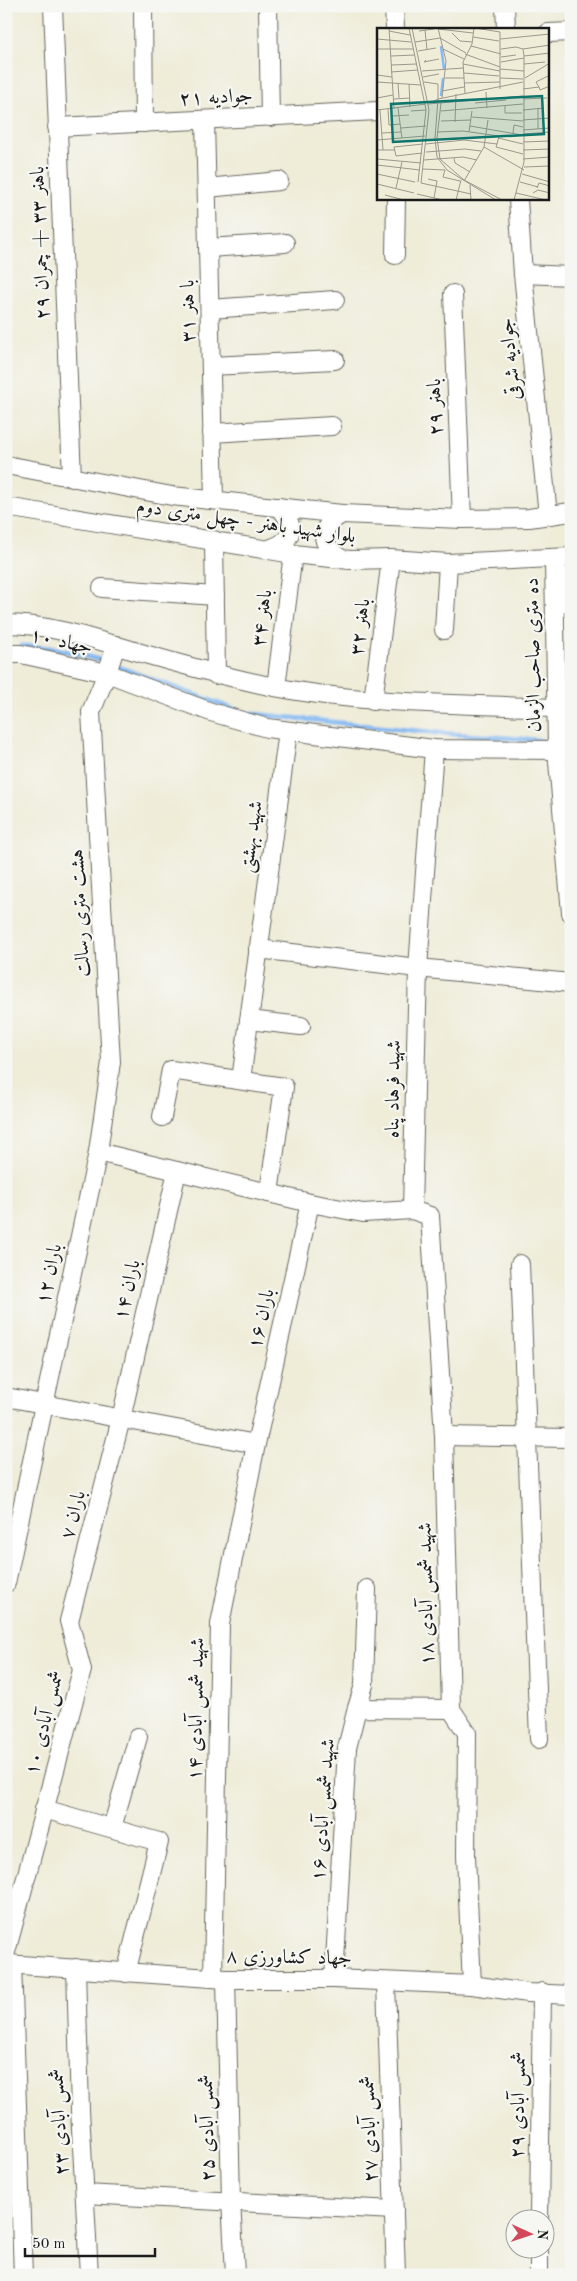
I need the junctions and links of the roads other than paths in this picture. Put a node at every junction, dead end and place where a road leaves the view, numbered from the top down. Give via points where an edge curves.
1 (53, 6) edge
2 (143, 6) edge
3 (268, 6) edge
4 (394, 6) edge
5 (505, 6) edge
6 (394, 28) edge
7 (506, 28) edge
8 (571, 32) edge
9 (550, 33) edge
10 (377, 111) edge
11 (270, 117) junction
12 (206, 121) junction
13 (144, 123) junction
14 (57, 127) junction
15 (279, 181) dead end
16 (207, 188) junction
17 (396, 200) edge
18 (518, 200) edge
19 (285, 243) dead end
20 (208, 248) junction
21 (396, 256) dead end
22 (523, 274) junction
23 (571, 276) edge
24 (453, 294) dead end
25 (335, 300) dead end
26 (210, 309) junction
27 (335, 360) dead end
28 (211, 366) junction
29 (332, 426) dead end
30 (212, 433) junction
31 (6, 465) edge
32 (72, 478) junction
33 (214, 500) junction
34 (6, 506) edge
35 (279, 507) junction
36 (571, 512) edge
37 (342, 514) junction
38 (548, 515) junction
39 (462, 519) junction
40 (214, 540) junction
41 (269, 550) junction
42 (293, 554) junction
43 (340, 558) junction
44 (562, 558) edge
45 (391, 559) junction
46 (448, 563) junction
47 (102, 588) dead end
48 (215, 596) junction
49 (571, 606) edge
50 (6, 624) edge
51 (444, 630) dead end
52 (116, 645) junction
53 (6, 654) edge
54 (107, 673) junction
55 (216, 675) junction
56 (276, 687) junction
57 (373, 701) junction
58 (563, 709) edge
59 (288, 731) junction
60 (434, 749) junction
61 (557, 750) junction
62 (571, 914) edge
63 (258, 949) junction
64 (418, 968) junction
65 (571, 983) edge
66 (249, 1020) junction
67 (301, 1026) dead end
68 (240, 1080) junction
69 (162, 1116) dead end
70 (98, 1152) junction
71 (177, 1171) junction
72 (269, 1193) junction
73 (310, 1203) junction
74 (412, 1210) junction
75 (520, 1264) dead end
76 (6, 1396) edge
77 (44, 1404) junction
78 (121, 1420) junction
79 (444, 1436) junction
80 (525, 1438) junction
81 (571, 1438) edge
82 (256, 1444) junction
83 (6, 1583) edge
84 (367, 1589) dead end
85 (69, 1621) joint
86 (357, 1708) junction
87 (451, 1709) junction
88 (138, 1737) dead end
89 (539, 1739) dead end
90 (44, 1809) junction
91 (112, 1828) junction
92 (8, 1960) edge
93 (76, 1968) junction
94 (126, 1973) junction
95 (220, 1979) junction
96 (334, 1979) junction
97 (386, 1983) junction
98 (472, 1985) junction
99 (542, 1992) junction
100 (571, 1995) edge
101 (85, 2194) junction
102 (231, 2200) junction
103 (539, 2208) edge
104 (394, 2210) junction
105 (539, 2258) edge
106 (23, 2275) edge
107 (89, 2275) edge
108 (235, 2275) edge
109 (396, 2275) edge
110 (539, 2275) edge

1 - 14 street, باهنر ۳۳ + چمران ۲۹
2 - 13 street
3 - 11 street
4 - 6 street
5 - 7 street
8 - 9 street
10 - 11 street, جوادیه ۲۱
11 - 12 street, جوادیه ۲۱
12 - 13 street, جوادیه ۲۱
12 - 16 street, با هنر ۳۱
13 - 14 street, جوادیه ۲۱
14 - 32 street, باهنر ۳۳ + چمران ۲۹
15 - 16 street
16 - 20 street, با هنر ۳۱
17 - 21 street
18 - 22 street, جوادیه شرقی
19 - 20 street
20 - 26 street, با هنر ۳۱
22 - 23 street
22 - 38 street, جوادیه شرقی
24 - 39 street, باهنر ۲۹
25 - 26 street
26 - 28 street, با هنر ۳۱
27 - 28 street
28 - 30 street, با هنر ۳۱
29 - 30 street
30 - 33 street, با هنر ۳۱
31 - 32 street, بلوار شهید باهنر - چهل متری دوم
32 - 33 street, بلوار شهید باهنر - چهل متری دوم
33 - 35 street, بلوار شهید باهنر - چهل متری دوم
34 - 40 street, بلوار شهید باهنر - چهل متری دوم
35 - 37 street, بلوار شهید باهنر - چهل متری دوم
35 - 41 street via 289,518 291,532 283,545
36 - 38 street, بلوار شهید باهنر - چهل متری دوم
37 - 39 street, بلوار شهید باهنر - چهل متری دوم
37 - 43 street via 329,522 323,535 328,550
38 - 39 street, بلوار شهید باهنر - چهل متری دوم
40 - 41 street, بلوار شهید باهنر - چهل متری دوم
40 - 48 street
41 - 42 street, بلوار شهید باهنر - چهل متری دوم
42 - 43 street, بلوار شهید باهنر - چهل متری دوم
42 - 56 street, باهنر ۳۴
43 - 45 street, بلوار شهید باهنر - چهل متری دوم
44 - 46 street, بلوار شهید باهنر - چهل متری دوم
44 - 49 street
44 - 58 street, ده متری صاحب الزمان
45 - 46 street, بلوار شهید باهنر - چهل متری دوم
45 - 57 street, باهنر ۳۲
46 - 51 street
47 - 48 street
48 - 55 street
50 - 52 street via 27,624
52 - 54 street, هشت متری رسالت
52 - 55 street
53 - 54 street, جهاد ۱۰ via 21,654
54 - 59 street, جهاد ۱۰ via 211,712
54 - 70 street, هشت متری رسالت via 91,712 110,1062
55 - 56 street
56 - 57 street
57 - 58 street
58 - 61 street, ده متری صاحب الزمان
59 - 60 street, جهاد ۱۰
59 - 63 street, شهید بهشتی
60 - 61 street, جهاد ۱۰
60 - 64 street, شهید فرهاد پناه
61 - 62 street, ده متری صاحب الزمان
63 - 64 street
63 - 66 street, شهید بهشتی
64 - 65 street
64 - 74 street, شهید فرهاد پناه
66 - 67 street
66 - 68 street, شهید بهشتی
68 - 69 street via 170,1070
68 - 72 street via 284,1087
70 - 71 street
70 - 77 street, باران ۱۲
71 - 72 street
71 - 78 street, باران ۱۴
72 - 73 street
73 - 74 street via 363,1213
73 - 82 street, باران ۱۶
74 - 79 street, شهید شمس آبادی ۱۸ via 430,1216
75 - 80 street
76 - 77 street
77 - 78 street
77 - 83 street, باران ۱۲
78 - 82 street
78 - 85 street, باران ۷
79 - 80 street
79 - 87 street, شهید شمس آبادی ۱۸
80 - 81 street
80 - 89 street
82 - 95 street, شهید شمس آبادی ۱۴ via 220,1624
84 - 86 street, شهید شمس آبادی ۱۶ via 364,1685
85 - 90 street, شمس آبادی ۱۰ via 82,1670
86 - 87 street
86 - 96 street, شهید شمس آبادی ۱۶ via 346,1748
87 - 98 street via 467,1732 466,1856
88 - 91 street
90 - 91 street
90 - 92 street, شمس آبادی ۱۰
91 - 94 street via 159,1842
92 - 93 street, جهاد کشاورزی ۸
92 - 106 street, شمس آبادی ۱۰
93 - 94 street, جهاد کشاورزی ۸
93 - 101 street, شمس آبادی ۲۳
94 - 95 street, جهاد کشاورزی ۸
95 - 96 street, جهاد کشاورزی ۸
95 - 102 street, شمس آبادی ۲۵
96 - 97 street, جهاد کشاورزی ۸
97 - 98 street, جهاد کشاورزی ۸
97 - 104 street, شمس آبادی ۲۷
98 - 99 street, جهاد کشاورزی ۸
99 - 100 street, جهاد کشاورزی ۸
99 - 103 street, شمس آبادی ۲۹
101 - 102 street
101 - 107 street, شمس آبادی ۲۳
102 - 104 street
102 - 108 street, شمس آبادی ۲۵
104 - 109 street, شمس آبادی ۲۷
105 - 110 street

